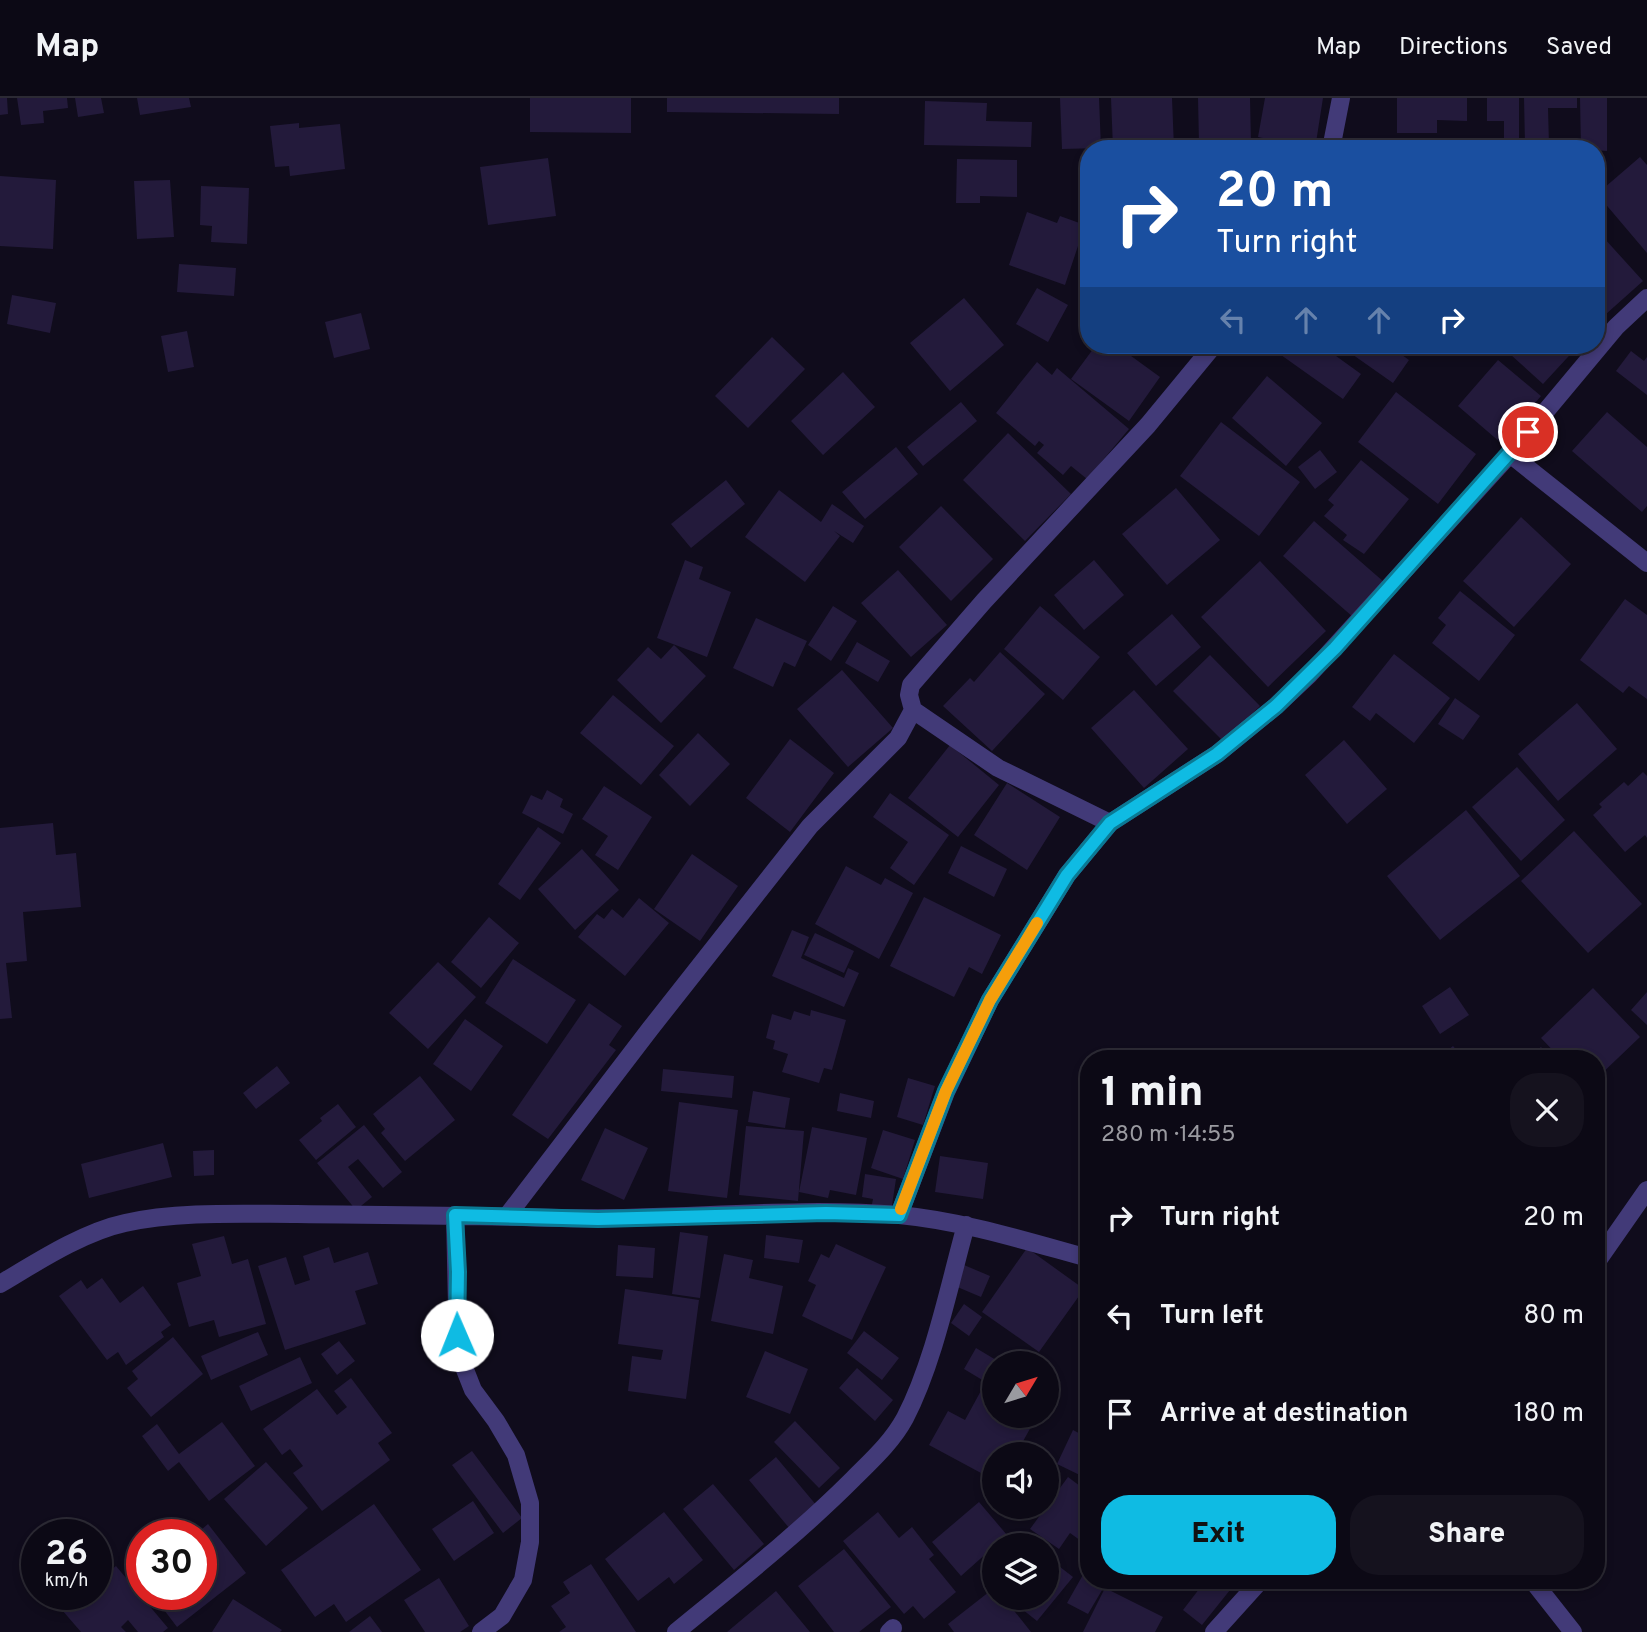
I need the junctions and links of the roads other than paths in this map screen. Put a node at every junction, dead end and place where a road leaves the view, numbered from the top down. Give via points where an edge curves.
1 (1342, 98) edge
2 (1333, 140) edge
3 (1647, 298) edge
4 (1605, 340) edge
5 (1207, 354) edge
6 (1593, 354) edge
7 (1510, 454) junction
8 (1647, 563) edge
9 (913, 710) junction
10 (1110, 823) junction
11 (1647, 1190) edge
12 (455, 1215) junction
13 (899, 1215) junction
14 (507, 1216) junction
15 (966, 1225) junction
16 (1605, 1250) edge
17 (1080, 1256) edge
18 (0, 1284) edge
19 (1253, 1589) edge
20 (1539, 1589) edge
21 (481, 1632) edge
22 (676, 1632) edge
23 (1214, 1632) edge
24 (1573, 1632) edge

1 - 2 street
3 - 4 street
5 - 9 street via 1148,425 911,685
6 - 7 street
7 - 8 street
7 - 10 street via 1335,648 1276,706 1217,754
9 - 10 street via 998,768
9 - 14 street via 898,738 810,827
10 - 13 street via 1067,875 990,1000 946,1091
11 - 16 street
12 - 14 street
12 - 18 street via 150,1218 88,1237
12 - 21 street via 458,1352 473,1390 516,1455 530,1503 530,1542 523,1580 502,1616
13 - 14 street
13 - 15 street
15 - 17 street
15 - 22 street via 927,1364 905,1418 887,1445 776,1550
19 - 23 street
20 - 24 street

